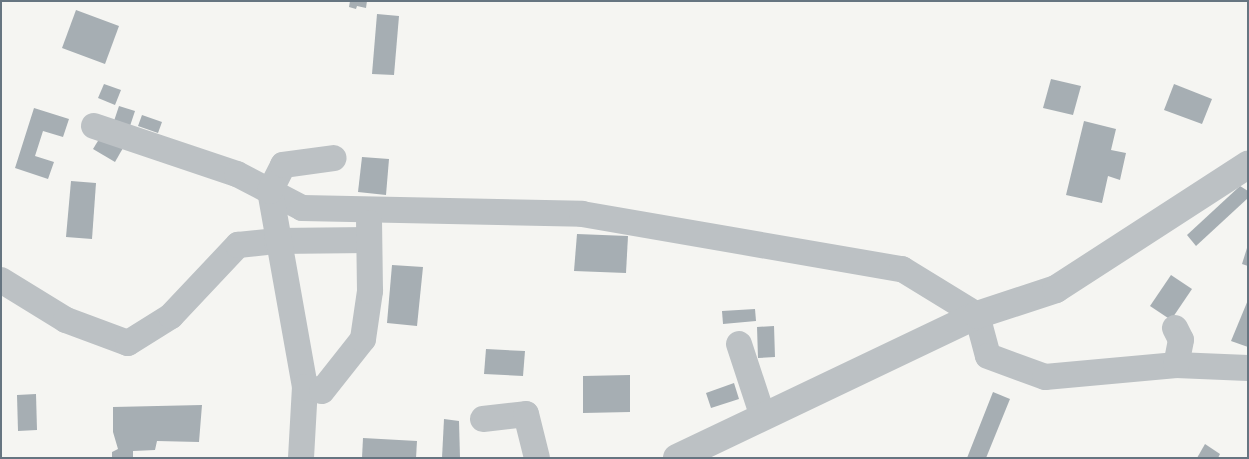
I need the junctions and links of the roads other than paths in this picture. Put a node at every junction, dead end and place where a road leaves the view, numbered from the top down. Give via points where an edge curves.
1 (94, 126) dead end
2 (334, 158) dead end
3 (1248, 165) edge
4 (270, 191) junction
5 (368, 210) junction
6 (369, 240) junction
7 (277, 241) junction
8 (1, 280) edge
9 (976, 315) junction
10 (1175, 328) dead end
11 (738, 344) dead end
12 (1176, 365) junction
13 (1248, 368) edge
14 (305, 387) junction
15 (763, 417) junction
16 (483, 418) dead end
17 (691, 455) edge
18 (301, 458) edge
19 (538, 458) edge

1 - 4 street via 236,174
2 - 4 street via 283,165
3 - 9 street via 1056,289
4 - 5 street via 302,208
4 - 7 street
5 - 6 street
5 - 9 street via 582,214 902,269
6 - 7 street
6 - 14 street via 370,291 363,339 322,391
7 - 8 street via 238,245 171,316 128,343 66,320
7 - 14 street
9 - 12 street via 988,356 1045,377
9 - 15 street
10 - 12 street via 1180,340
11 - 15 street
12 - 13 street
14 - 18 street
15 - 17 street
16 - 19 street via 526,414

